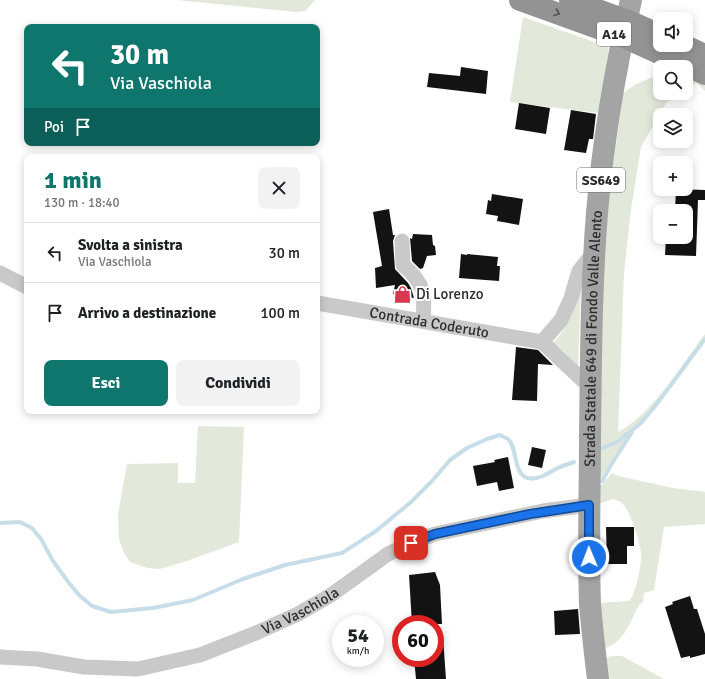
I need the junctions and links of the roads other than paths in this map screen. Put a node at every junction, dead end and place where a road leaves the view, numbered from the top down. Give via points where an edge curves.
1 (520, 0) edge
2 (570, 0) edge
3 (631, 0) edge
4 (653, 32) edge
5 (693, 50) edge
6 (705, 55) edge
7 (705, 74) edge
8 (402, 241) dead end
9 (595, 251) junction
10 (0, 273) edge
11 (24, 285) edge
12 (320, 304) edge
13 (423, 321) junction
14 (542, 342) junction
15 (591, 388) junction
16 (589, 505) junction
17 (0, 657) edge
18 (598, 679) edge

1 -> 7 highway, A14, bridge via 628,39
2 - 4 highway, A14, bridge
3 - 9 main road, Strada Statale 649 di Fondo Valle Alento / SS649 via 604,154
5 - 6 highway
8 - 13 street via 403,265 418,280 423,293
9 - 14 street via 579,271 561,320
9 - 15 main road, Strada Statale 649 di Fondo Valle Alento / SS649
10 - 11 street
12 - 13 street, Contrada Coderuto
13 - 14 street, Contrada Coderuto
14 - 15 street
15 - 16 main road, Strada Statale 649 di Fondo Valle Alento / SS649
16 - 17 street, Via Vaschiola via 536,512 435,534 411,543 388,554 331,595 298,614 200,655 138,669 84,667 37,659
16 - 18 main road, Strada Statale 649 di Fondo Valle Alento / SS649 via 590,605

